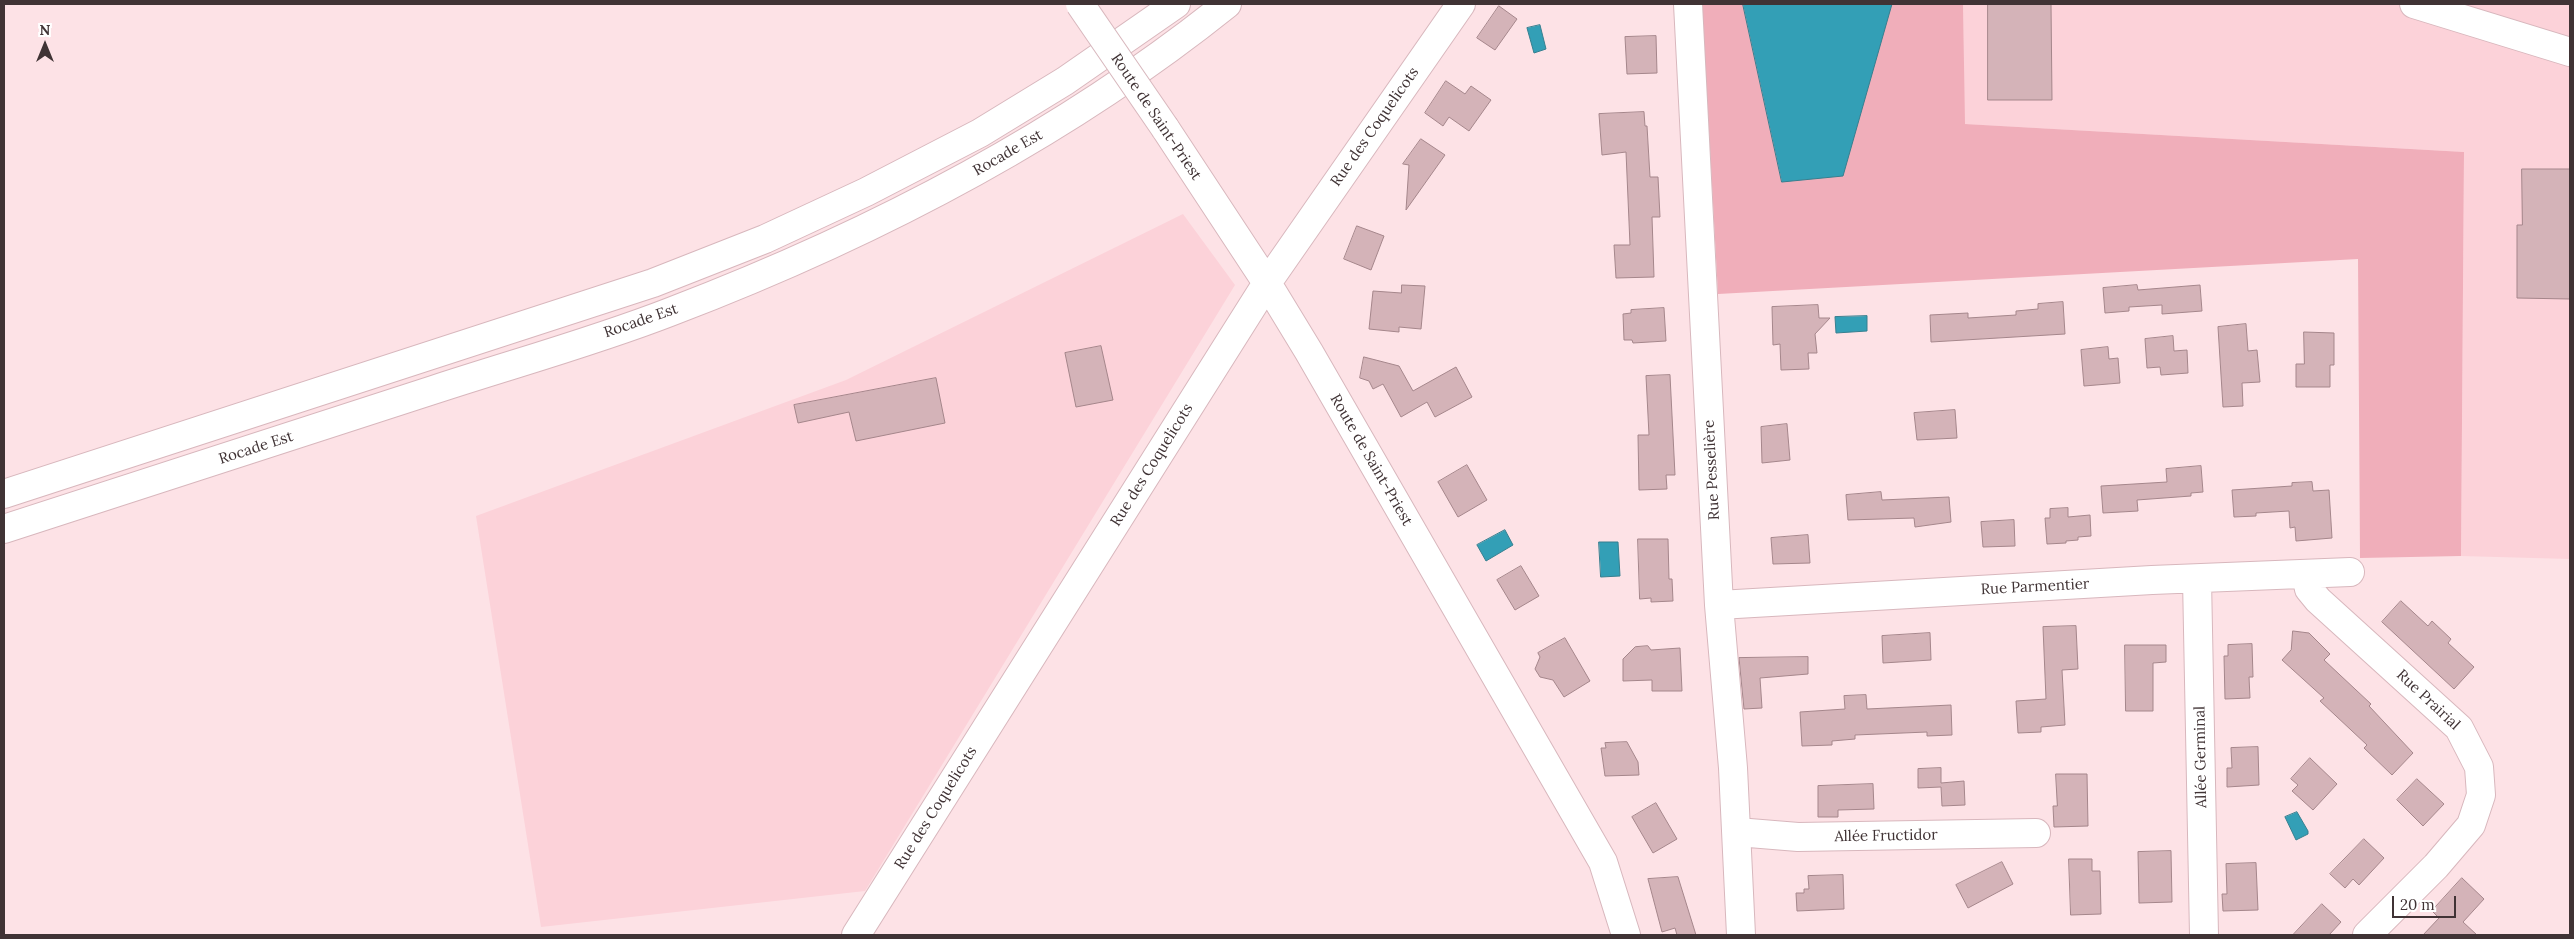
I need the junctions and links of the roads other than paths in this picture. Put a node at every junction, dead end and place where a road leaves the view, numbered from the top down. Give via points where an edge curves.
1 (1080, 4) edge
2 (1176, 4) edge
3 (1227, 4) edge
4 (1461, 4) edge
5 (1688, 4) edge
6 (2414, 4) edge
7 (2570, 52) edge
8 (1267, 283) junction
9 (4, 494) edge
10 (4, 529) edge
11 (2350, 572) dead end
12 (2306, 574) junction
13 (2198, 579) junction
14 (1719, 605) junction
15 (1737, 832) junction
16 (2036, 833) dead end
17 (856, 935) edge
18 (1626, 935) edge
19 (1741, 935) edge
20 (2204, 935) edge
21 (2367, 935) edge

1 - 8 main road, Route de Saint-Priest, bridge
2 - 9 main road, Rocade Est via 1065,81 980,133 866,192 765,239 653,283
3 - 10 main road, Rocade Est via 1198,28 1077,112 994,162 888,218 777,270 657,317
4 - 8 main road, Rue des Coquelicots
5 - 14 main road, Rue Pesselière
6 - 7 main road
8 - 17 main road, Rue des Coquelicots
8 - 18 main road, Route de Saint-Priest via 1603,862
11 - 12 main road, Rue Parmentier
12 - 13 main road, Rue Parmentier
12 - 21 main road, Rue Prairial via 2310,589 2318,600 2459,728 2479,767 2481,794 2471,825 2436,866
13 - 14 main road, Rue Parmentier
13 - 20 main road, Allée Germinal
14 - 15 main road, Rue Pesselière
15 - 16 main road, Allée Fructidor via 1798,837
15 - 19 main road, Rue Pesselière

